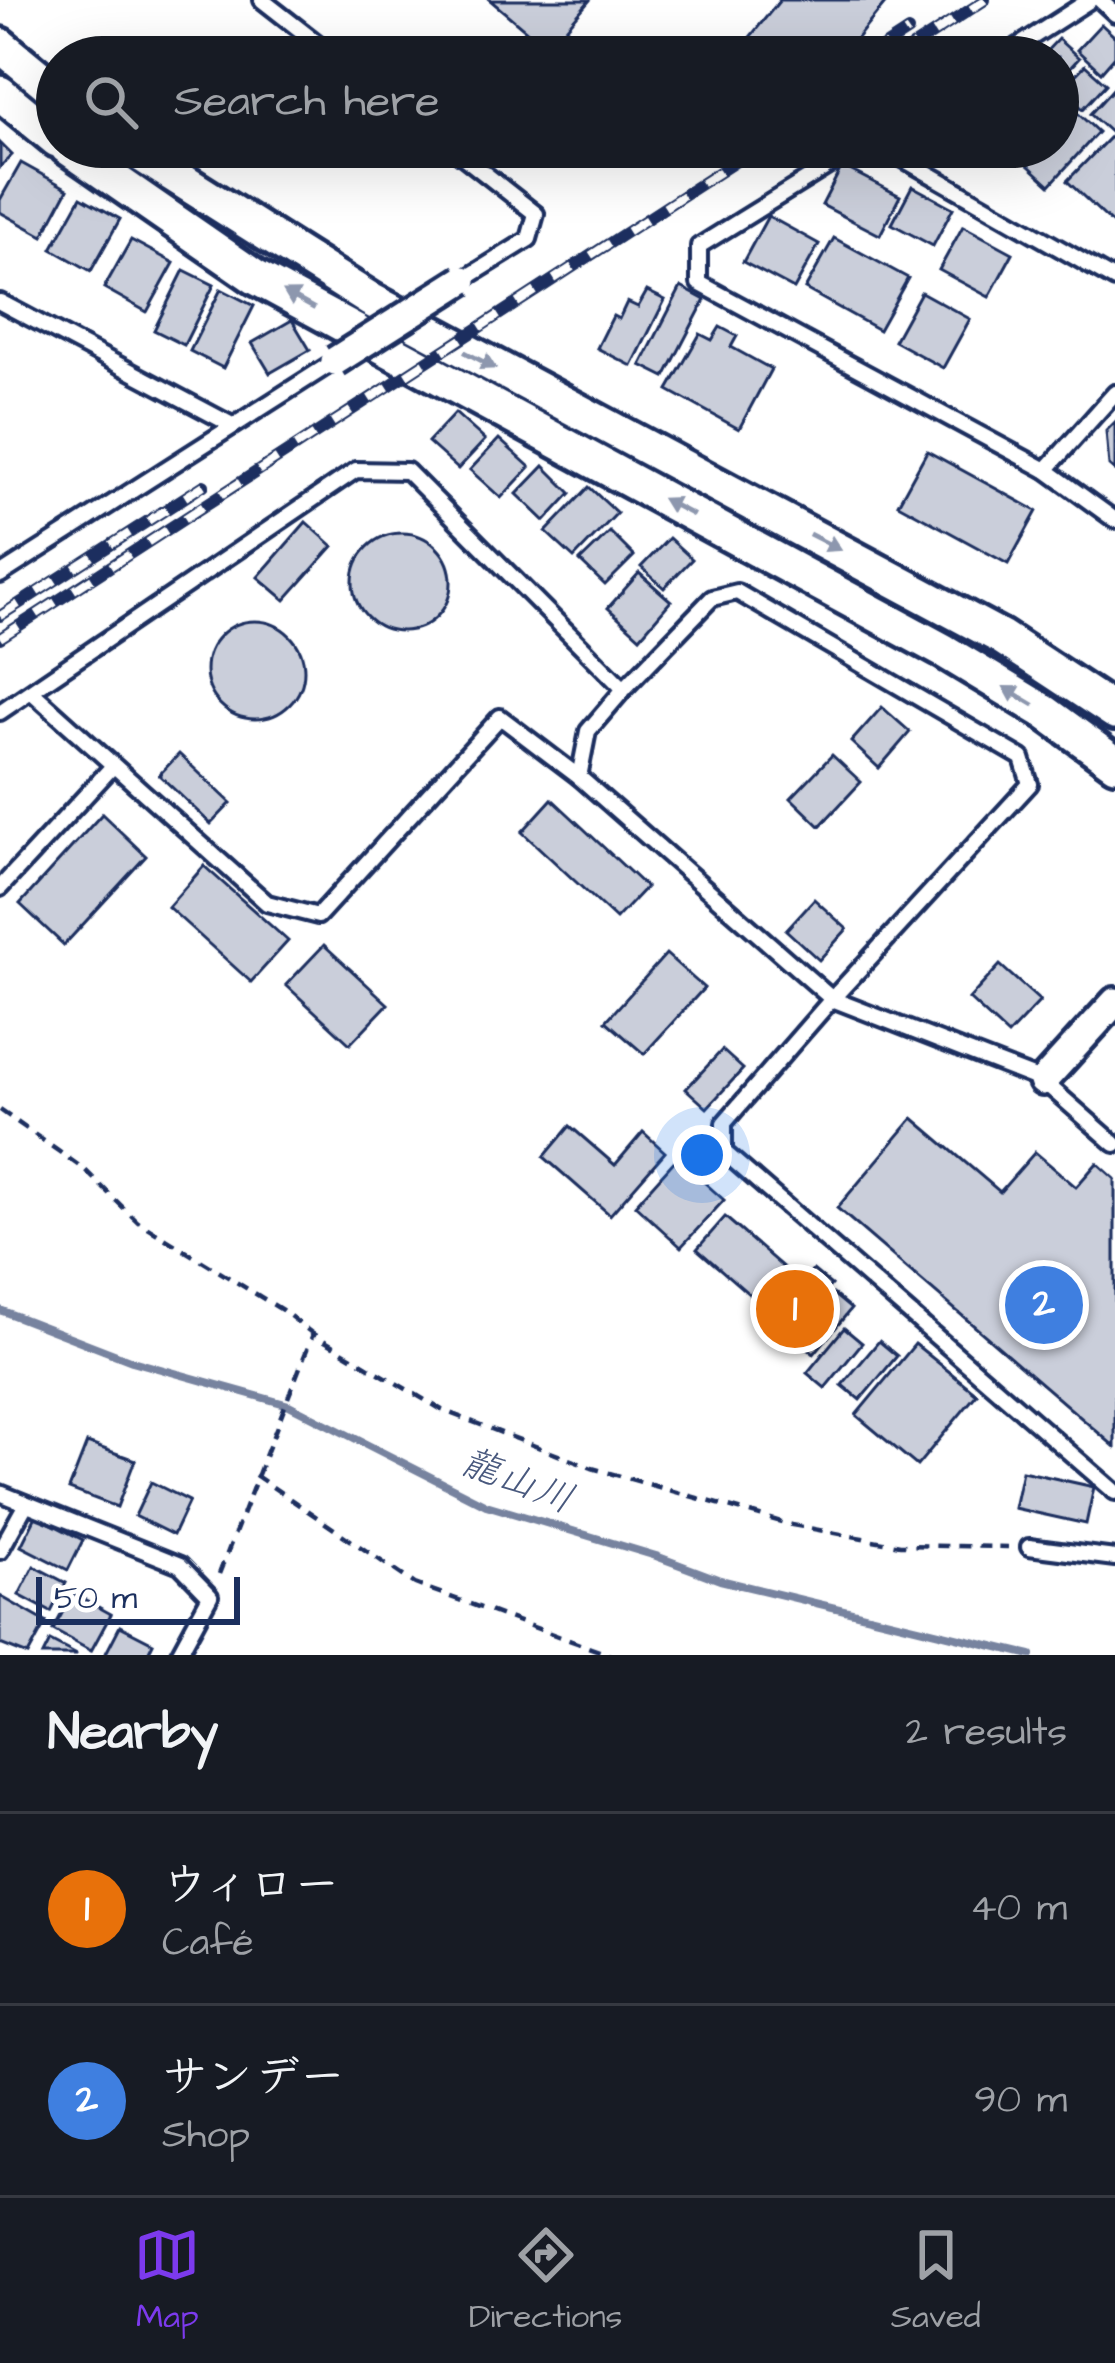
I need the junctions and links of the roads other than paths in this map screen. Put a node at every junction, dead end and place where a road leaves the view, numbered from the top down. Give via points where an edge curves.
1 (262, 0) edge
2 (1090, 0) edge
3 (1100, 0) edge
4 (1115, 14) edge
5 (308, 36) edge
6 (1034, 36) edge
7 (0, 44) edge
8 (36, 74) edge
9 (0, 93) edge
10 (36, 123) edge
11 (97, 168) edge
12 (162, 168) edge
13 (478, 168) edge
14 (825, 168) edge
15 (919, 168) edge
16 (463, 280) joint
17 (1115, 280) edge
18 (0, 302) edge
19 (335, 361) joint
20 (1115, 393) edge
21 (232, 424) junction
22 (1046, 470) junction
23 (1115, 520) edge
24 (0, 575) edge
25 (623, 689) junction
26 (32, 692) junction
27 (0, 712) edge
28 (1115, 712) edge
29 (1115, 763) edge
30 (113, 766) junction
31 (579, 777) junction
32 (0, 888) edge
33 (832, 998) junction
34 (1115, 1002) edge
35 (1043, 1081) junction
36 (1115, 1144) edge
37 (1115, 1492) edge
38 (0, 1493) edge
39 (26, 1504) junction
40 (1029, 1547) road end
41 (0, 1551) edge
42 (1115, 1558) edge
43 (178, 1655) edge

1 - 5 lane
2 - 6 lane
3 - 4 lane
7 - 8 street
9 - 10 street
29 -> 11 street via 944,650 255,277
12 -> 28 street via 371,300 1001,637
13 - 16 lane via 536,214 529,239
14 - 22 lane via 699,247 699,283
15 - 17 lane
16 - 19 street, bridge
18 - 21 lane
19 - 21 lane
20 - 22 lane
21 - 24 lane
22 - 23 lane
25 - 26 lane via 407,471 356,470
25 - 31 lane via 588,731
25 - 33 lane via 712,598 737,592 1022,758 1030,784
26 - 27 lane
26 - 30 lane
30 - 31 lane via 267,903 318,916 500,716
30 - 32 lane
31 - 33 lane
33 - 35 lane
33 - 37 lane via 724,1123 724,1152
34 - 35 street
35 - 36 lane
38 - 39 lane
39 - 41 lane
39 - 43 lane via 180,1564 211,1596
40 - 42 lane

